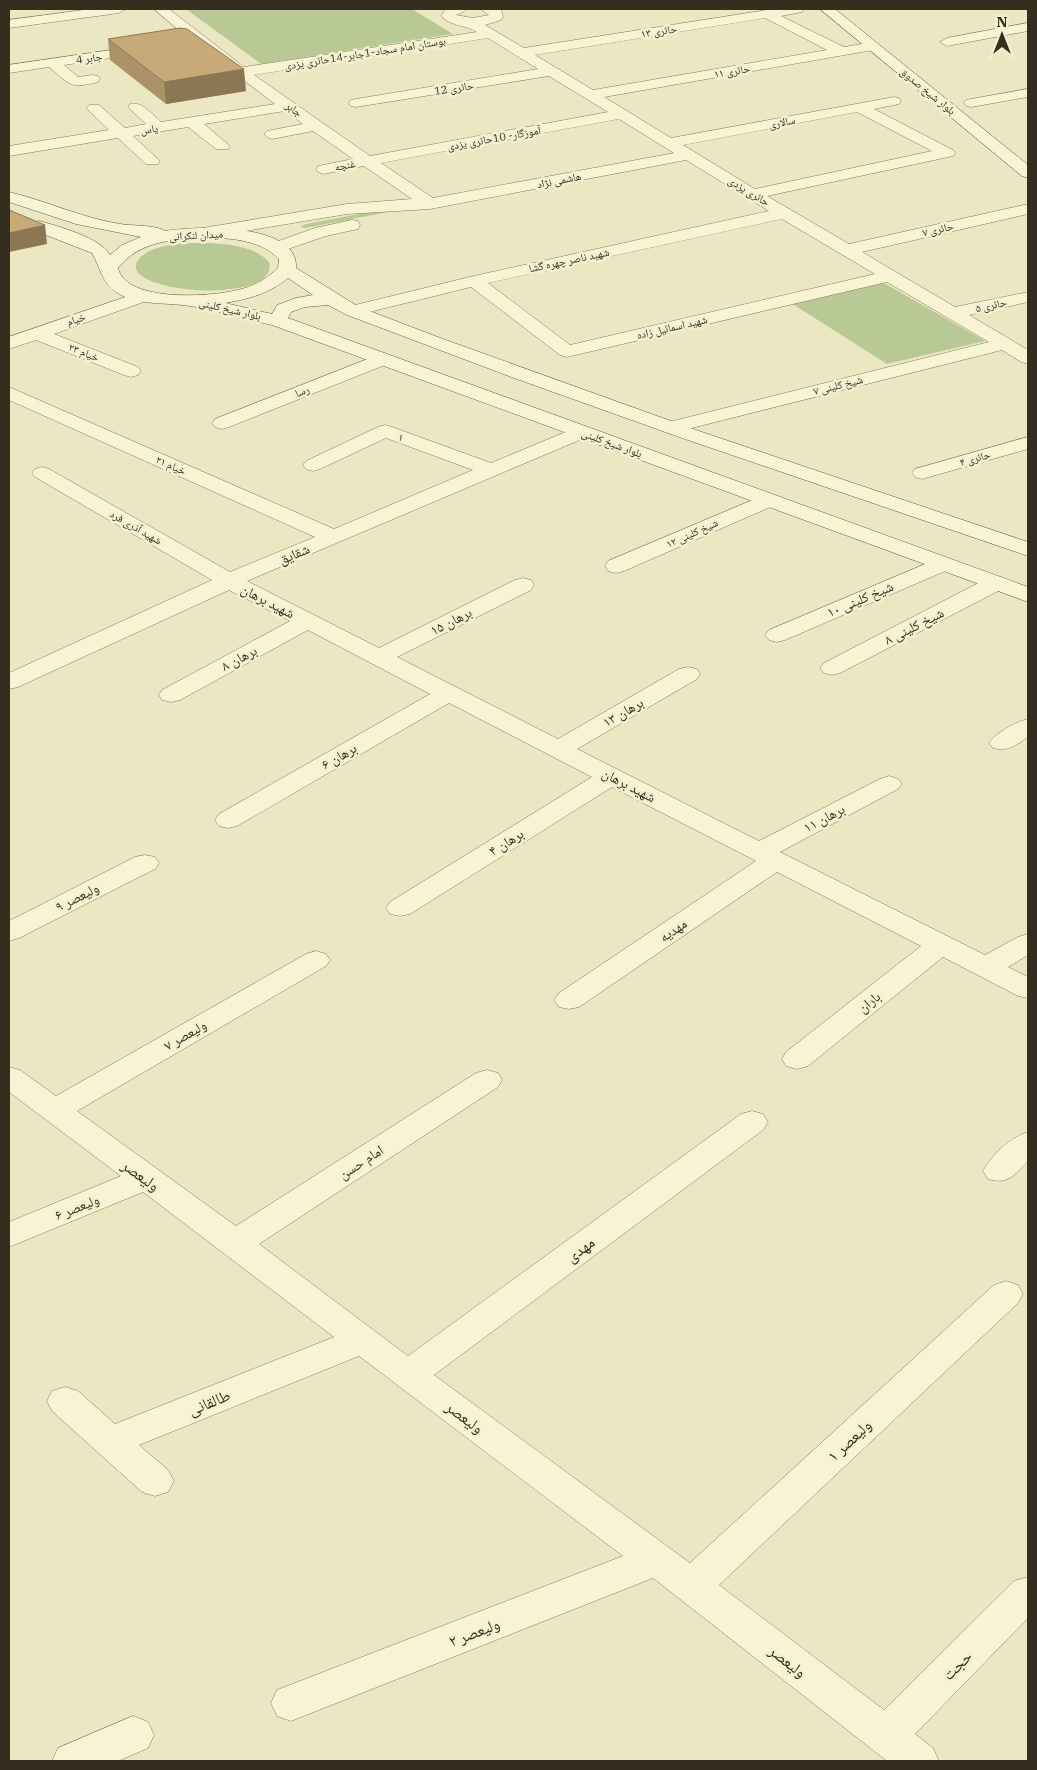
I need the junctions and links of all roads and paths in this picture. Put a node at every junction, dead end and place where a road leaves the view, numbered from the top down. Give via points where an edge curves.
1 (119, 9) edge
2 (161, 9) edge
3 (458, 9) edge
4 (487, 9) edge
5 (797, 9) edge
6 (827, 9) edge
7 (767, 14) junction
8 (470, 22) junction
9 (9, 24) edge
10 (1028, 28) edge
11 (489, 34) junction
12 (199, 41) junction
13 (947, 42) dead end
14 (180, 44) edge
15 (872, 46) junction
16 (160, 47) edge
17 (841, 51) junction
18 (522, 53) junction
19 (52, 63) junction
20 (9, 69) edge
21 (552, 71) junction
22 (242, 72) junction
23 (93, 79) dead end
24 (956, 92) dead end
25 (1028, 92) edge
26 (591, 96) junction
27 (894, 102) dead end
28 (971, 103) junction
29 (356, 104) dead end
30 (289, 106) junction
31 (134, 107) dead end
32 (94, 108) dead end
33 (860, 108) junction
34 (622, 114) junction
35 (986, 115) dead end
36 (192, 122) junction
37 (317, 126) junction
38 (158, 127) junction
39 (122, 133) junction
40 (272, 134) dead end
41 (670, 143) junction
42 (222, 146) dead end
43 (9, 151) edge
44 (689, 155) junction
45 (152, 161) dead end
46 (366, 161) junction
47 (324, 169) dead end
48 (1028, 173) edge
49 (752, 194) junction
50 (9, 196) edge
51 (430, 204) junction
52 (1028, 209) edge
53 (786, 213) junction
54 (286, 219) junction
55 (26, 222) edge
56 (209, 232) junction
57 (321, 232) junction
58 (180, 234) junction
59 (279, 248) junction
60 (847, 250) junction
61 (109, 268) junction
62 (287, 270) junction
63 (890, 276) junction
64 (474, 281) junction
65 (143, 296) junction
66 (1028, 298) edge
67 (331, 299) junction
68 (193, 301) junction
69 (353, 311) junction
70 (954, 314) junction
71 (278, 321) junction
72 (36, 334) junction
73 (9, 343) edge
74 (1005, 344) junction
75 (1028, 358) edge
76 (383, 359) junction
77 (131, 371) dead end
78 (9, 393) edge
79 (222, 423) dead end
80 (672, 427) junction
81 (582, 432) junction
82 (1028, 444) edge
83 (313, 465) dead end
84 (492, 470) junction
85 (42, 473) dead end
86 (922, 473) dead end
87 (767, 500) junction
88 (334, 537) junction
89 (1028, 549) edge
90 (942, 564) junction
91 (616, 566) dead end
92 (230, 581) junction
93 (996, 583) junction
94 (523, 585) dead end
95 (1028, 595) edge
96 (308, 622) junction
97 (777, 635) dead end
98 (379, 657) junction
99 (832, 668) dead end
100 (688, 674) dead end
101 (9, 682) edge
102 (449, 693) junction
103 (171, 695) dead end
104 (1028, 726) edge
105 (1002, 743) dead end
106 (558, 749) junction
107 (612, 776) junction
108 (889, 784) dead end
109 (228, 820) dead end
110 (768, 856) junction
111 (145, 863) dead end
112 (400, 908) dead end
113 (9, 932) edge
114 (1028, 943) edge
115 (941, 944) junction
116 (316, 960) dead end
117 (986, 967) junction
118 (1028, 989) edge
119 (569, 1000) dead end
120 (797, 1059) dead end
121 (9, 1077) edge
122 (487, 1080) dead end
123 (54, 1111) junction
124 (752, 1122) dead end
125 (1028, 1144) edge
126 (998, 1171) dead end
127 (146, 1178) junction
128 (9, 1235) edge
129 (235, 1243) junction
130 (1006, 1294) dead end
131 (363, 1340) junction
132 (408, 1376) junction
133 (64, 1401) dead end
134 (110, 1441) junction
135 (155, 1481) dead end
136 (657, 1560) junction
137 (692, 1586) junction
138 (1028, 1593) edge
139 (291, 1703) dead end
140 (133, 1735) dead end
141 (885, 1737) junction
142 (73, 1761) edge
143 (918, 1761) edge

1 - 9 street
2 - 12 street, جابر
3 - 8 street, حائری یزدی via 448,16
4 - 8 street via 496,12 496,17
5 - 7 street, حائری ۱۳
6 - 15 street, بلوار شیخ صدوق
7 - 17 street
7 - 18 street, حائری ۱۳
8 - 11 street, حائری یزدی
10 - 13 street
11 - 18 street, حائری یزدی
11 - 22 street, بوستان امام سجاد-1جابر-14حائری یزدی
12 - 14 street
12 - 22 street, جابر
15 - 17 street, حائری ۱۱
15 - 48 street, بلوار شیخ صدوق
16 - 19 street, جابر 4
17 - 26 street, حائری ۱۱
18 - 21 street, حائری یزدی
19 - 20 street, جابر 4
19 - 23 street via 76,82
21 - 26 street, حائری یزدی
21 - 29 street, حائری 12
22 - 30 street, جابر
24 - 28 street, بلوار شیخ صدوق
25 - 28 street
26 - 34 street, حائری یزدی
27 - 33 street, سالاری
28 - 35 street, بلوار شیخ صدوق
30 - 36 street, یاس
30 - 37 street, جابر
31 - 38 street
32 - 39 street
33 - 41 street, سالاری
33 - 49 street via 947,152
34 - 41 street, حائری یزدی
34 - 46 street, آموزگار- 10حائری یزدی
36 - 38 street, یاس
36 - 42 street
37 - 40 street
37 - 46 street, جابر
38 - 39 street, یاس
39 - 43 street, یاس
39 - 45 street
41 - 44 street, حائری یزدی
44 - 49 street, حائری یزدی
44 - 51 street, هاشمی نژاد
46 - 47 street, غنچه
46 - 51 street, جابر
49 - 53 street, حائری یزدی
50 - 58 street via 70,218 128,231
51 - 54 street via 394,203
51 - 57 street via 425,209 410,213
52 - 60 street, حائری ۷
53 - 60 street, حائری یزدی
53 - 64 street, شهید ناصر چهره گشا
54 - 56 street
54 - 57 street via 284,228 292,232
55 - 61 street via 99,250
56 - 58 street, میدان لنکرانی
56 - 59 street, میدان لنکرانی via 262,239
57 - 59 street
58 - 61 street, میدان لنکرانی via 131,247 116,257
59 - 62 street via 288,258
60 - 63 street, حائری یزدی
61 - 65 street via 112,278 123,288
62 - 67 street
62 - 68 street via 274,282 251,292
63 - 64 street, شهید اسمائیل زاده via 566,351
63 - 70 street, حائری یزدی
64 - 69 street, شهید ناصر چهره گشا
65 - 68 street
65 - 72 street, خیام
66 - 70 street, حائری ۵
67 - 69 street
67 - 71 street via 302,302 283,309
68 - 71 street, بلوار شیخ کلینی
69 - 80 street via 490,364
70 - 74 street, حائری یزدی
71 - 76 street, بلوار شیخ کلینی
72 - 73 street, خیام
72 - 77 street, خیام ۲۳
74 - 75 street, حائری یزدی
74 - 80 street, شیخ کلینی ۷
76 - 79 street, رسا
76 - 81 street, بلوار شیخ کلینی
78 - 88 street, خیام ۲۱
80 - 89 street
81 - 84 street, شقایق
81 - 87 street, بلوار شیخ کلینی
82 - 86 street, حائری ۴
83 - 84 street, ۱ via 385,431
84 - 88 street, شقایق
85 - 92 street, شهید آذری فرد
87 - 90 street, بلوار شیخ کلینی
87 - 91 street, شیخ کلینی ۱۲
88 - 92 street, شقایق
90 - 93 street, بلوار شیخ کلینی
90 - 97 street, شیخ کلینی ۱۰
92 - 96 street, شهید برهان
92 - 101 street, شقایق
93 - 95 street, بلوار شیخ کلینی
93 - 99 street, شیخ کلینی ۸
94 - 98 street, برهان ۱۵
96 - 98 street, شهید برهان
96 - 103 street, برهان ۸
98 - 102 street, شهید برهان
100 - 106 street, برهان ۱۳
102 - 106 street, شهید برهان
102 - 109 street, برهان ۶
104 - 105 street
106 - 107 street, شهید برهان
107 - 110 street, شهید برهان
107 - 112 street, برهان ۴
108 - 110 street, برهان ۱۱
110 - 115 street, شهید برهان
110 - 119 street, مهدیه
111 - 113 street, ولیعصر ۹
114 - 117 street
115 - 117 street, شهید برهان
115 - 120 street, باران
116 - 123 street, ولیعصر ۷
117 - 118 street, شهید برهان
121 - 123 street, ولیعصر
122 - 129 street, امام حسن
123 - 127 street, ولیعصر
124 - 132 street, مهدی
125 - 126 street
127 - 128 street, ولیعصر ۶
127 - 129 street, ولیعصر
129 - 131 street, ولیعصر
130 - 137 street, ولیعصر ۱
131 - 132 street, ولیعصر
131 - 134 street, طالقانی
132 - 136 street, ولیعصر
133 - 134 street
134 - 135 street
136 - 137 street, ولیعصر
136 - 139 street, ولیعصر ۲
137 - 141 street, ولیعصر
138 - 141 street, حجت
140 - 142 street
141 - 143 street, ولیعصر

